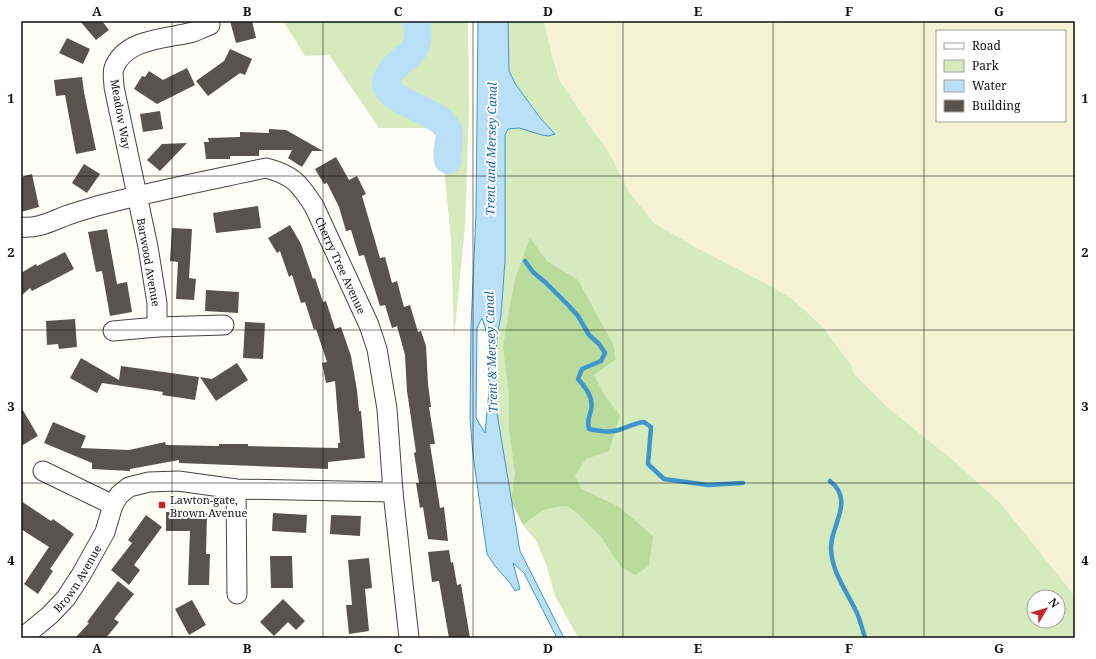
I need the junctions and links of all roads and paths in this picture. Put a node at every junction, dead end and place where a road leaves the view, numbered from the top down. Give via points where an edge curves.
1 (210, 25) dead end
2 (137, 197) junction
3 (21, 227) edge
4 (224, 325) dead end
5 (157, 327) junction
6 (113, 331) dead end
7 (43, 471) dead end
8 (236, 488) junction
9 (393, 492) junction
10 (113, 505) junction
11 (237, 594) dead end
12 (22, 638) edge
13 (408, 638) edge

1 - 2 street, Meadow Way via 194,32 140,44 119,58 113,70 114,87
2 - 3 street, Cherry Tree Avenue via 69,214 44,225
2 - 5 street, Barwood Avenue via 157,303
2 - 9 street, Cherry Tree Avenue via 266,168 292,178 302,188 314,206 369,325 377,349 387,409
4 - 5 street
5 - 6 street
7 - 10 street
8 - 9 street, Brown Avenue
8 - 10 street, Brown Avenue via 178,481 149,482 129,487 119,495
8 - 11 street
9 - 13 street, Cherry Tree Avenue
10 - 12 street, Brown Avenue via 105,532 66,598

